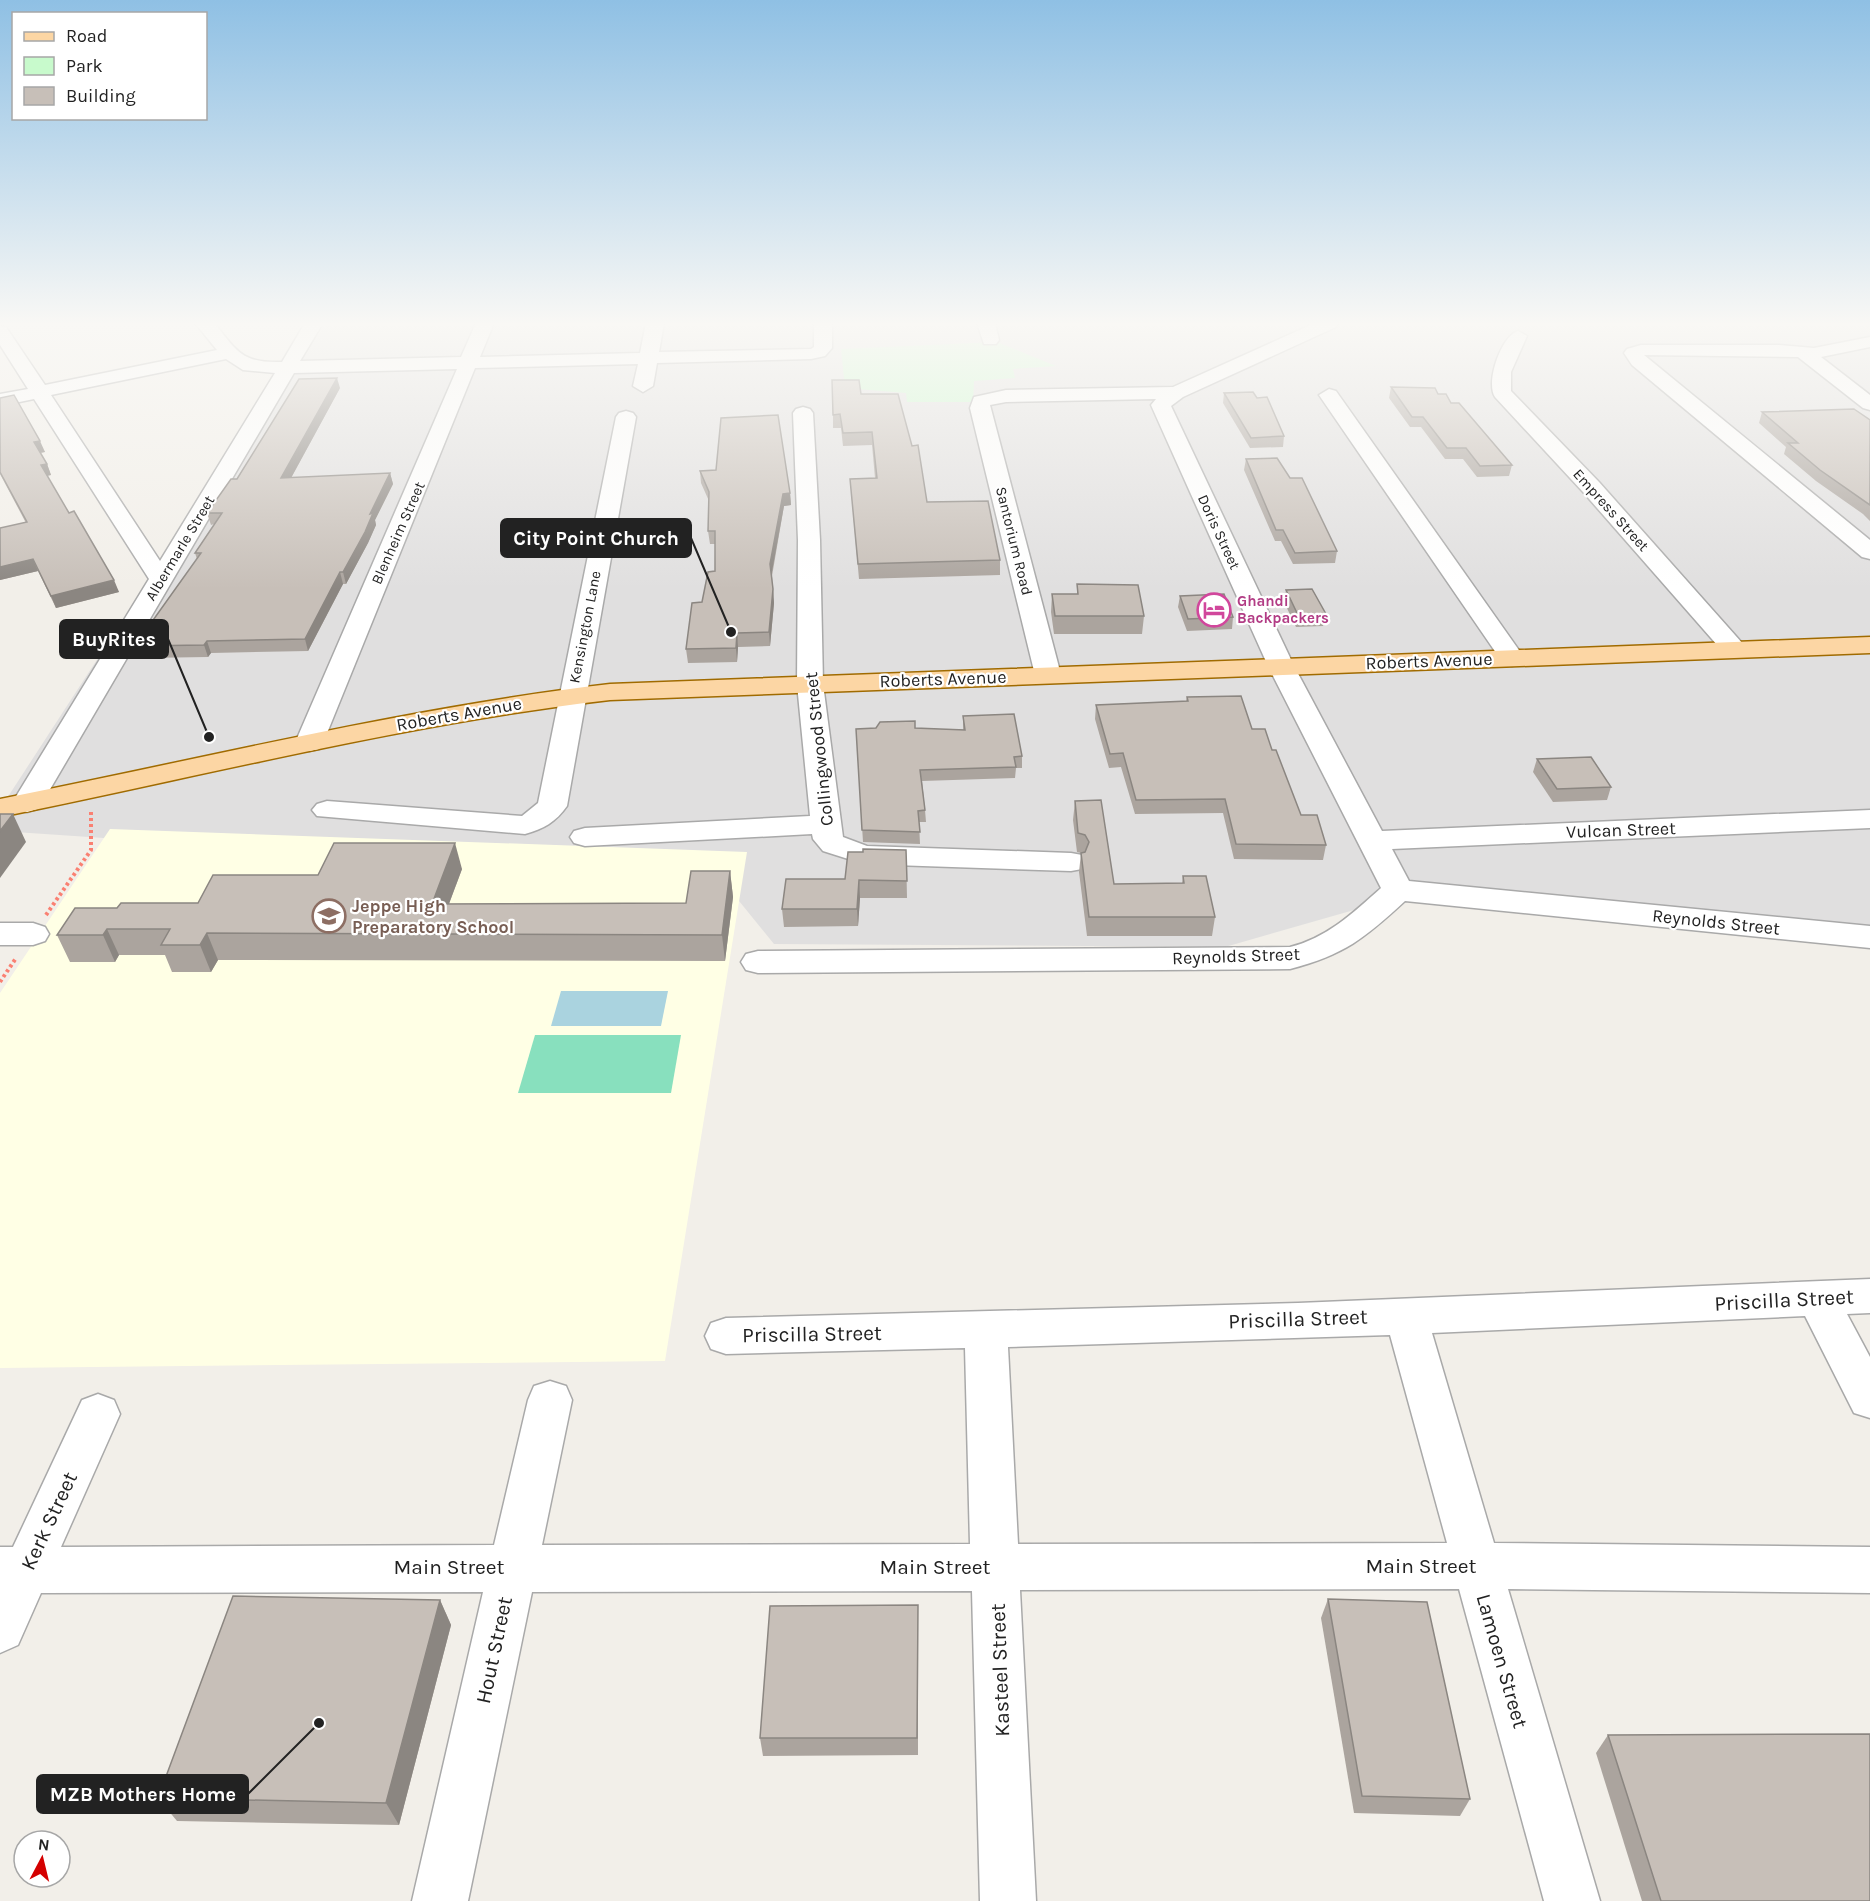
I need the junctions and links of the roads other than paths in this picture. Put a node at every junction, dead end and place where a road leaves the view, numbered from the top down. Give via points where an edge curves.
1 (50, 412) edge
2 (260, 412) edge
3 (448, 412) edge
4 (981, 412) edge
5 (1163, 412) edge
6 (1341, 412) edge
7 (1520, 412) edge
8 (1700, 412) edge
9 (803, 413) dead end
10 (626, 417) dead end
11 (1870, 552) edge
12 (160, 580) junction
13 (1870, 645) edge
14 (1734, 649) junction
15 (1512, 658) junction
16 (1281, 666) junction
17 (1048, 675) junction
18 (810, 684) junction
19 (572, 696) junction
20 (309, 743) junction
21 (14, 806) edge
22 (327, 810) dead end
23 (1870, 819) edge
24 (826, 824) junction
25 (585, 837) dead end
26 (1372, 841) junction
27 (1071, 862) dead end
28 (1398, 890) junction
29 (0, 934) edge
30 (33, 934) road end
31 (1870, 938) edge
32 (758, 962) dead end
33 (1870, 1296) edge
34 (1816, 1299) junction
35 (1406, 1316) junction
36 (986, 1330) junction
37 (726, 1336) dead end
38 (1870, 1399) edge
39 (550, 1400) dead end
40 (98, 1414) dead end
41 (1474, 1566) junction
42 (512, 1567) junction
43 (996, 1567) junction
44 (13, 1570) edge
45 (1870, 1570) edge
46 (0, 1628) edge
47 (440, 1901) edge
48 (1008, 1901) edge
49 (1572, 1901) edge

1 - 12 street
2 - 12 street, Albermarle Street
3 - 20 street, Blenheim Street
4 - 17 street, Santorium Road
5 - 16 street, Doris Street
6 - 15 street
7 - 14 street, Empress Street
8 - 11 street
9 - 18 street, Collingwood Street
10 - 19 street, Kensington Lane
12 - 21 street, Albermarle Street
13 - 14 main road, Roberts Avenue
14 - 15 main road, Roberts Avenue
15 - 16 main road, Roberts Avenue
16 - 17 main road, Roberts Avenue
16 - 26 street, Doris Street
17 - 18 main road, Roberts Avenue
18 - 19 main road, Roberts Avenue
18 - 24 street, Collingwood Street
19 - 20 main road, Roberts Avenue via 487,708
19 - 22 street, Kensington Lane via 552,806 536,821 525,825
20 - 21 main road, Roberts Avenue
23 - 26 street, Vulcan Street
24 - 25 street
24 - 27 street, Collingwood Street via 828,839 834,845 864,855
26 - 28 street, Doris Street
28 - 31 street, Reynolds Street
28 - 32 street, Reynolds Street via 1346,938 1314,953 1290,958
29 - 30 street
33 - 34 street, Priscilla Street
34 - 35 street, Priscilla Street
34 - 38 street
35 - 36 street, Priscilla Street
35 - 41 street, Lamoen Street
36 - 37 street, Priscilla Street
36 - 43 street, Kasteel Street
39 - 42 street, Hout Street
40 - 44 street, Kerk Street
41 - 43 street, Main Street
41 - 45 street, Main Street
41 - 49 street, Lamoen Street
42 - 43 street, Main Street
42 - 44 street, Main Street
42 - 47 street, Hout Street
43 - 48 street, Kasteel Street
44 - 46 street, Kerk Street

